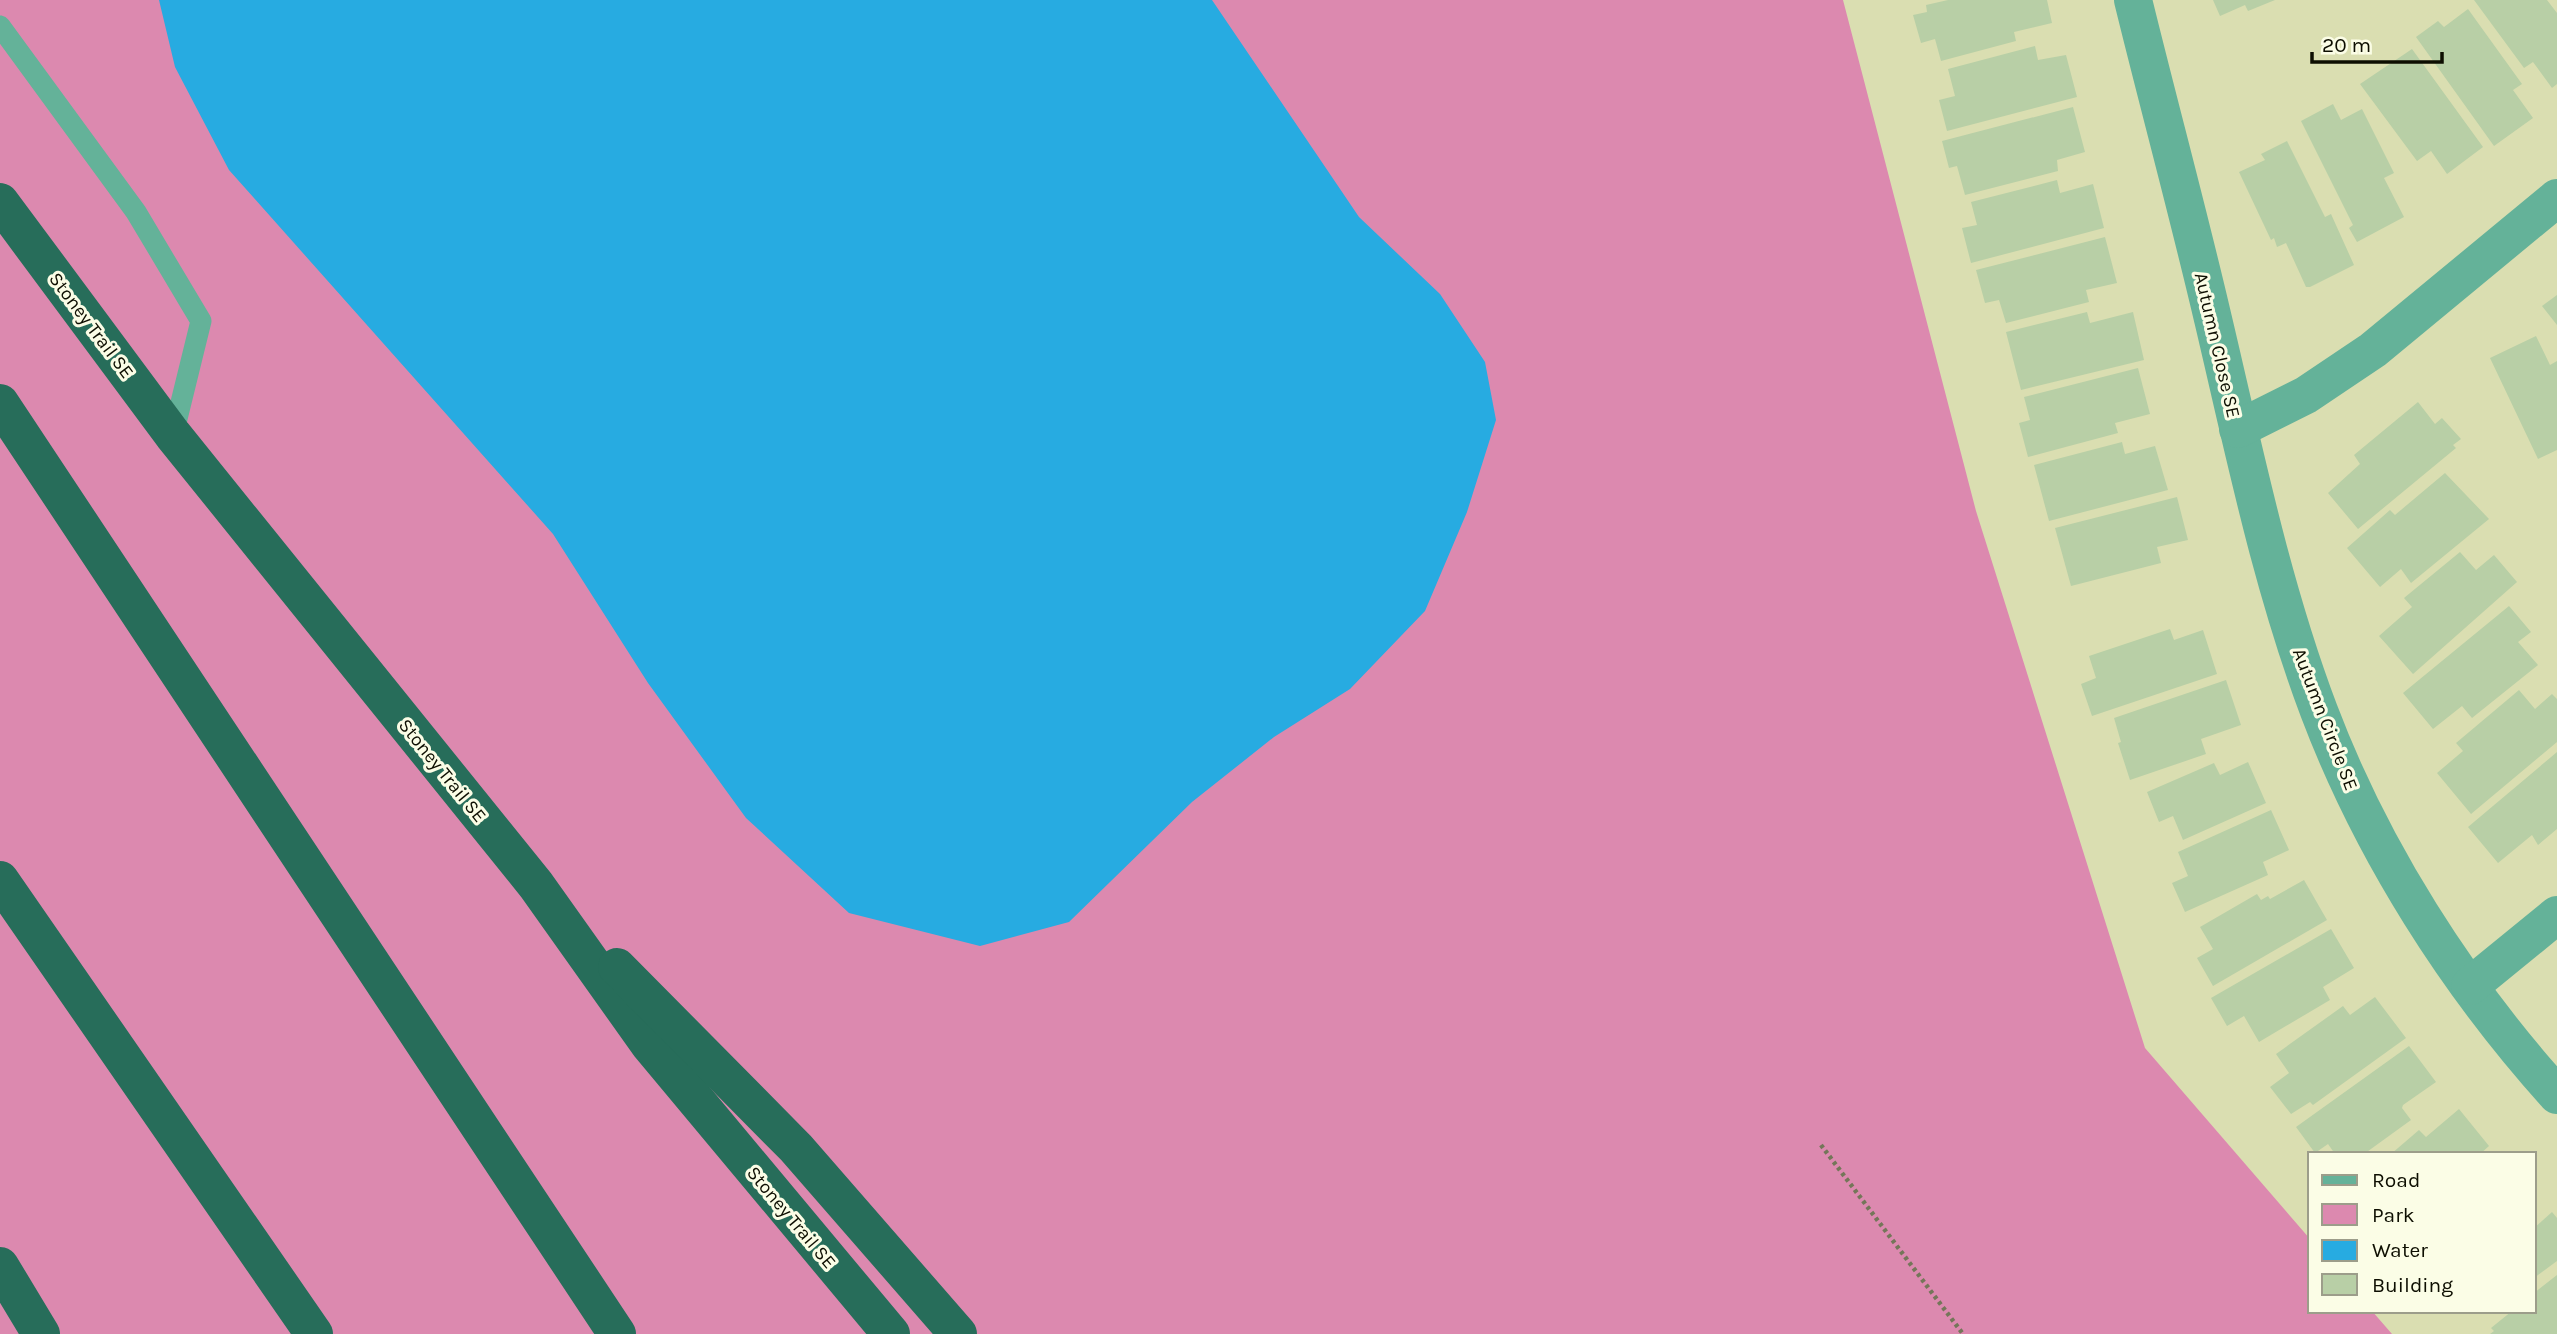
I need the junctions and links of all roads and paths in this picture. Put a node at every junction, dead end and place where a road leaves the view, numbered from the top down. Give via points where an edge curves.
1 (2133, 0) edge
2 (0, 26) edge
3 (2557, 198) edge
4 (0, 202) edge
5 (0, 403) edge
6 (2238, 429) junction
7 (173, 435) junction
8 (0, 880) edge
9 (536, 885) junction
10 (2557, 915) edge
11 (2470, 986) junction
12 (2557, 1095) edge
13 (1821, 1146) dead end
14 (0, 1266) edge
15 (41, 1334) edge
16 (314, 1334) edge
17 (617, 1334) edge
18 (891, 1334) edge
19 (958, 1334) edge
20 (1963, 1334) edge

1 - 6 street, Autumn Close SE
2 - 7 lane via 136,212 201,321
3 - 6 street, Autumn Close SE via 2373,349 2306,395
4 - 7 highway, Stoney Trail SE
5 - 17 highway
6 - 11 street, Autumn Circle SE via 2291,626 2347,778 2419,911
7 - 9 highway, Stoney Trail SE
8 - 16 highway
9 - 18 highway, Stoney Trail SE via 649,1044
9 - 19 highway via 796,1147
10 - 11 street
11 - 12 street, Autumn Circle SE
13 - 20 path
14 - 15 highway

